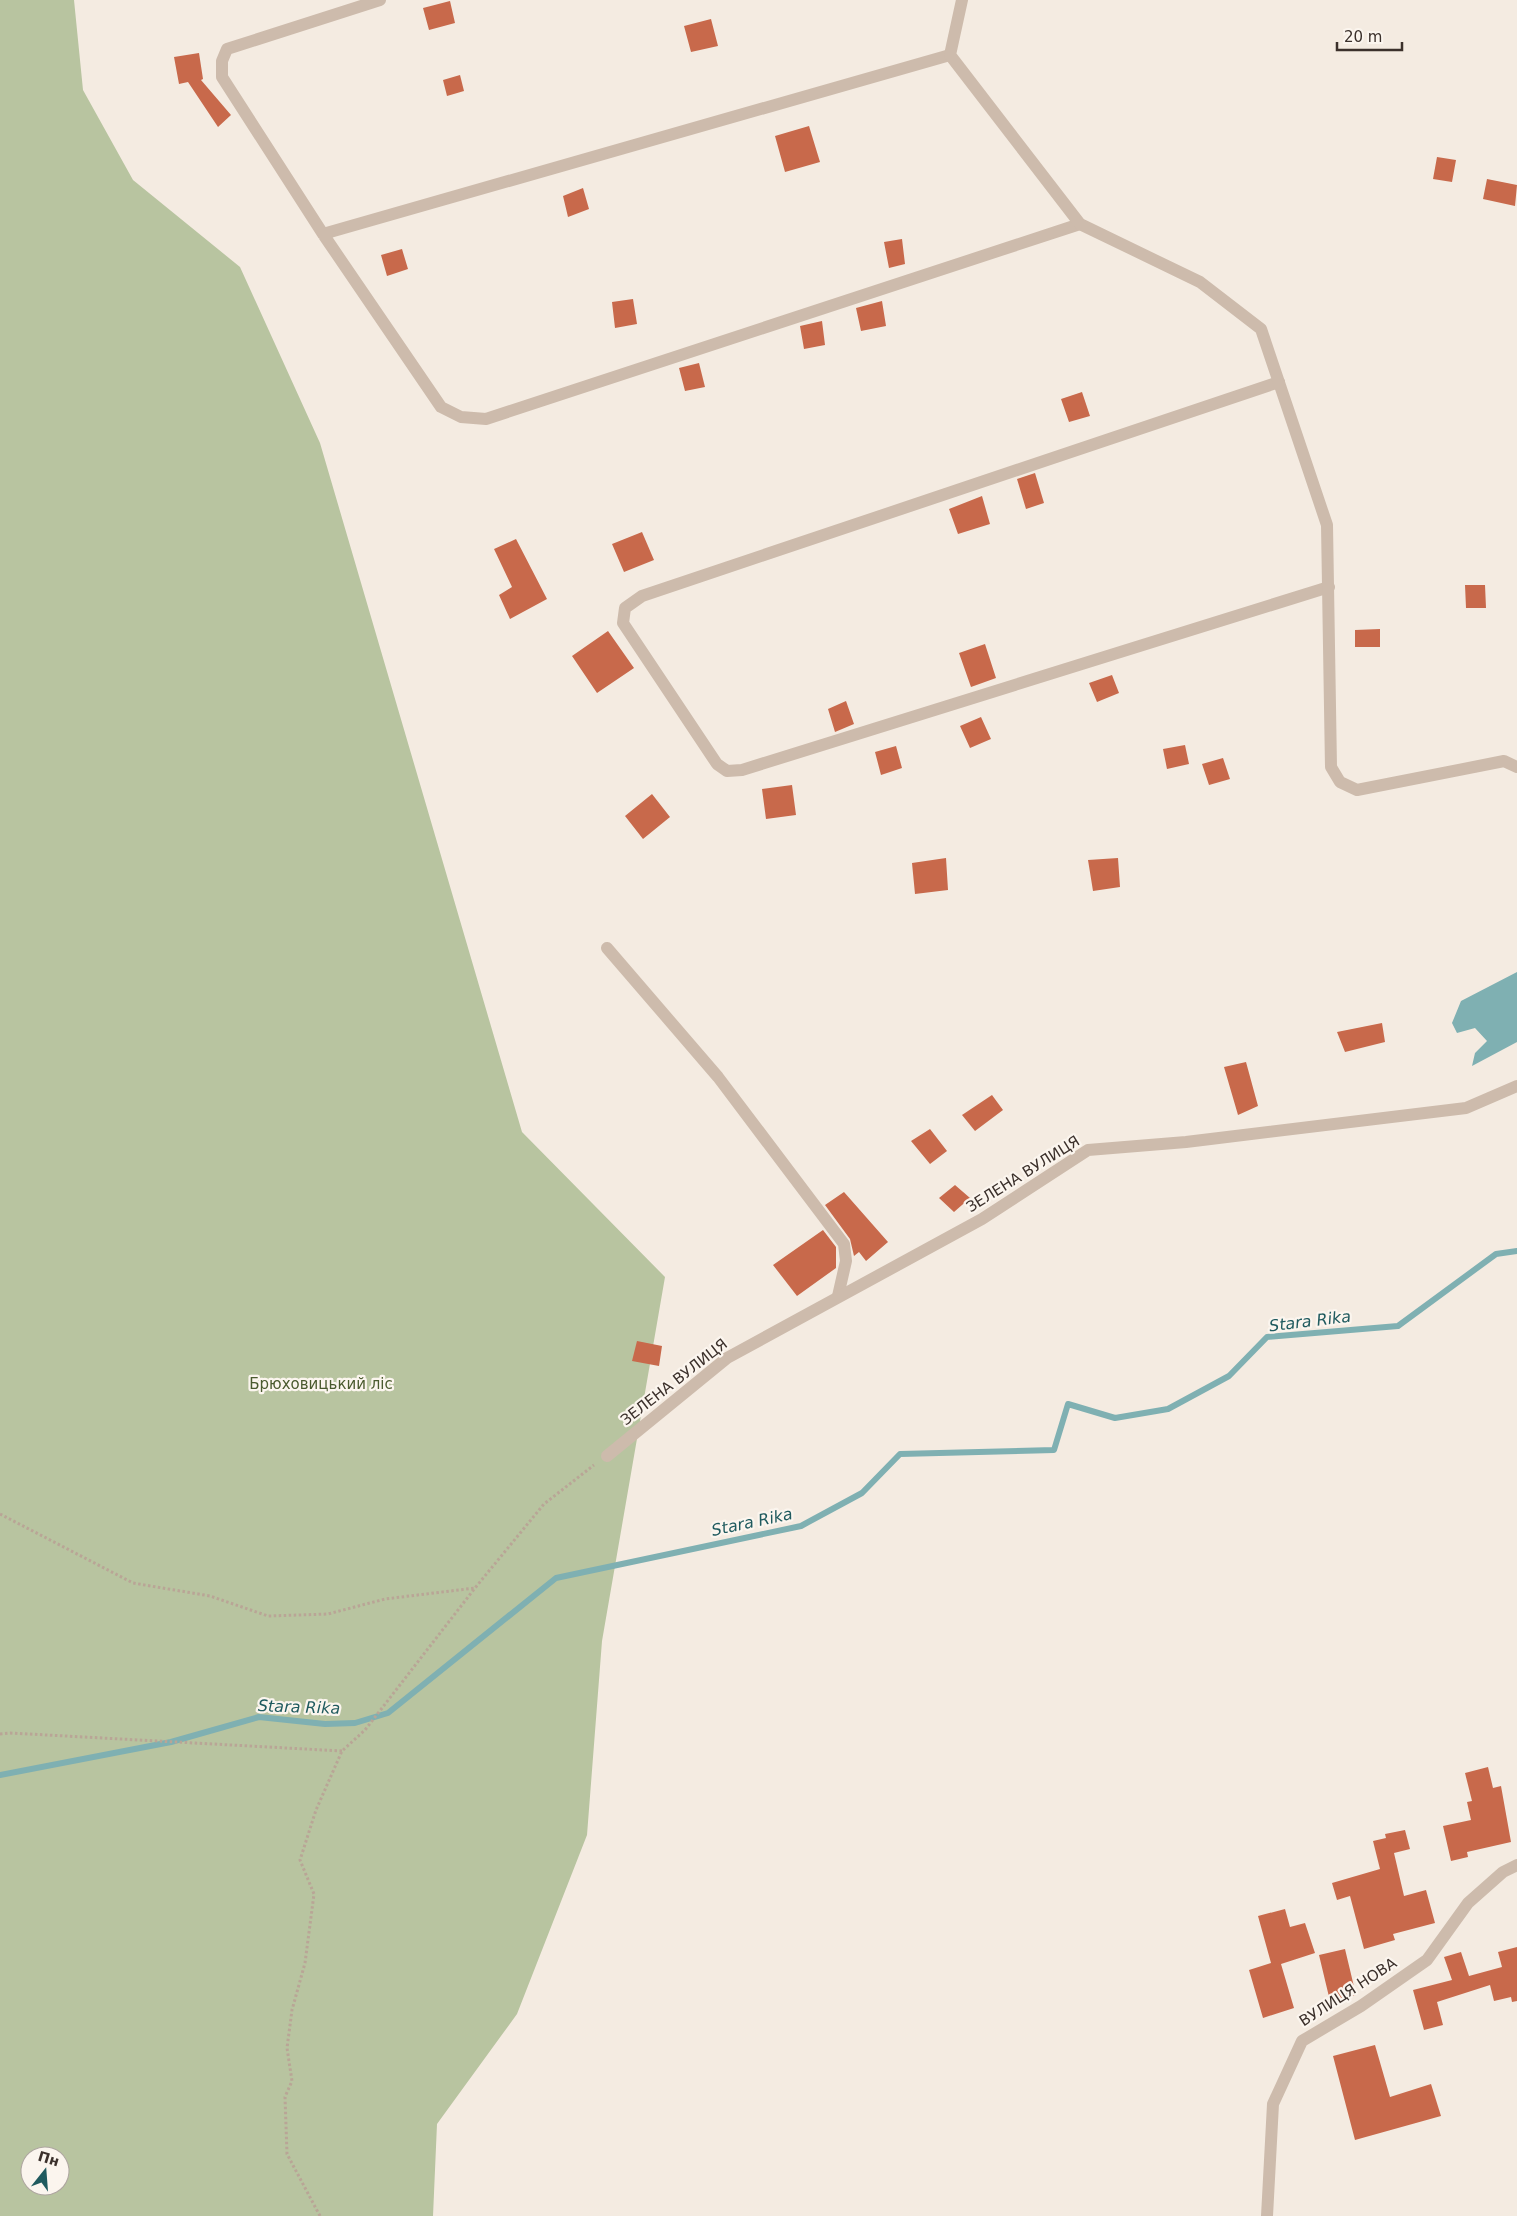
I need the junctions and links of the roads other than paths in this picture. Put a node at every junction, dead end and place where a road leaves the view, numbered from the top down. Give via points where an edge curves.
1 (380, 0) edge
2 (962, 0) edge
3 (950, 55) junction
4 (1080, 224) junction
5 (323, 234) junction
6 (1279, 382) junction
7 (1329, 587) junction
8 (1517, 767) edge
9 (607, 948) dead end
10 (1517, 1086) edge
11 (838, 1296) junction
12 (607, 1456) road end
13 (1517, 1865) edge
14 (1267, 2216) edge

1 - 5 street via 227,49 222,61 222,77
2 - 3 street
3 - 4 street
3 - 5 street
4 - 5 street via 486,419 462,417 441,407
4 - 6 street via 1200,282 1261,329
6 - 7 street via 1327,525
6 - 7 street via 642,596 625,608 623,623 717,764 727,771 742,770
7 - 8 street via 1331,767 1340,782 1357,790 1504,761
9 - 11 street via 718,1077 844,1244 846,1261
10 - 11 street, ЗЕЛЕНА ВУЛИЦЯ via 1466,1108 1186,1142 1088,1150 982,1219
11 - 12 street, ЗЕЛЕНА ВУЛИЦЯ via 727,1358
13 - 14 street, ВУЛИЦЯ НОВА via 1503,1872 1468,1903 1427,1960 1361,2006 1302,2041 1273,2104

